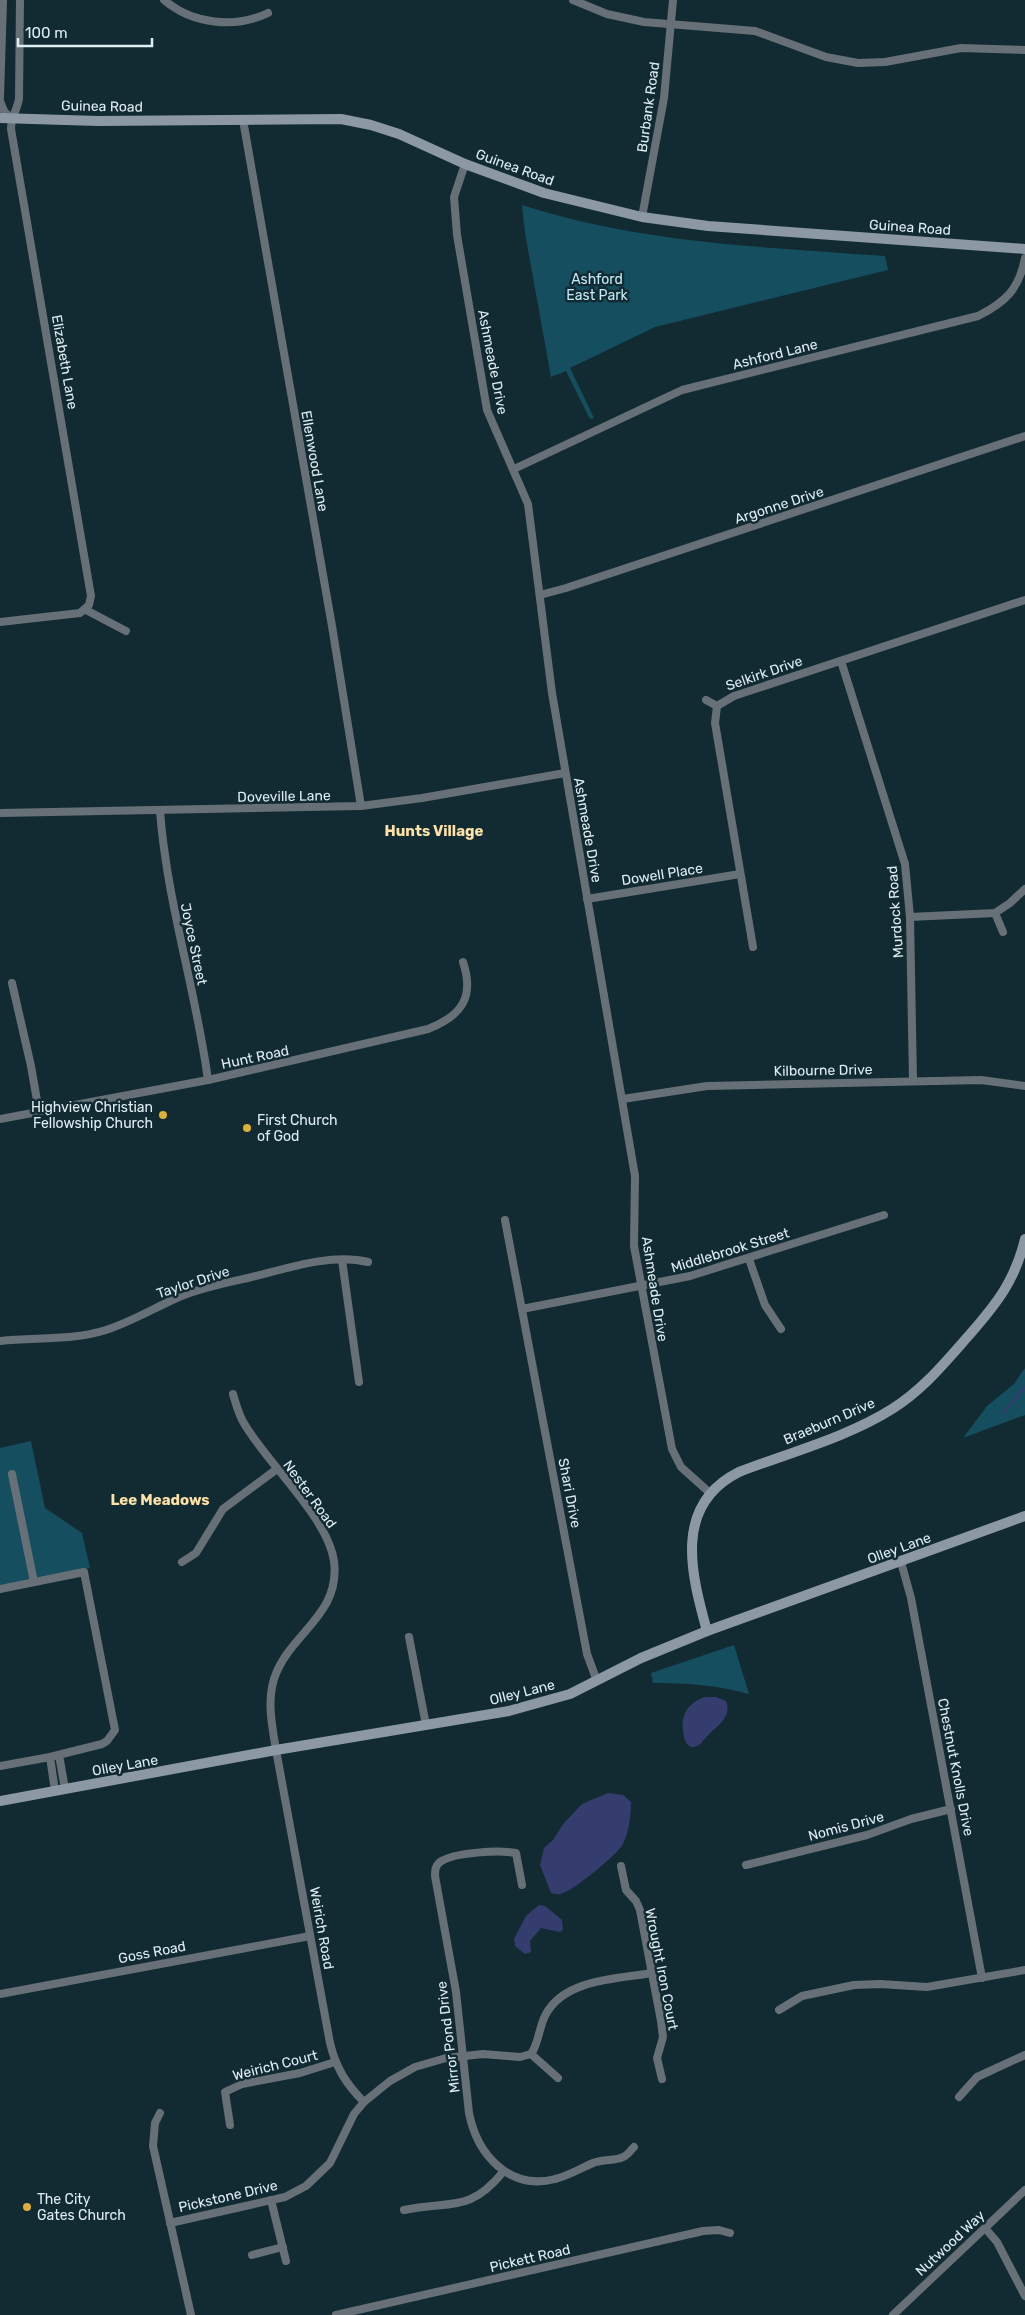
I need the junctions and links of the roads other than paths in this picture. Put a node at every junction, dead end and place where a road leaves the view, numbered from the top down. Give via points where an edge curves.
1 (3, 0) edge
2 (20, 0) edge
3 (164, 0) edge
4 (572, 0) edge
5 (673, 0) edge
6 (268, 13) dead end
7 (1, 17) edge
8 (20, 17) junction
9 (671, 24) junction
10 (1025, 50) edge
11 (0, 97) edge
12 (0, 101) edge
13 (0, 118) edge
14 (11, 118) junction
15 (243, 120) junction
16 (465, 164) junction
17 (642, 217) junction
18 (1025, 249) edge
19 (1025, 258) edge
20 (1025, 436) edge
21 (514, 469) junction
22 (540, 595) junction
23 (1025, 600) edge
24 (86, 610) junction
25 (0, 622) edge
26 (126, 631) dead end
27 (840, 661) junction
28 (706, 700) dead end
29 (717, 706) junction
30 (565, 773) junction
31 (361, 806) junction
32 (160, 811) junction
33 (0, 813) edge
34 (740, 874) junction
35 (1025, 889) edge
36 (587, 899) junction
37 (994, 913) junction
38 (910, 916) junction
39 (1003, 932) dead end
40 (753, 947) dead end
41 (463, 962) dead end
42 (12, 983) dead end
43 (208, 1080) junction
44 (913, 1081) junction
45 (1025, 1086) edge
46 (623, 1099) junction
47 (39, 1112) junction
48 (0, 1119) edge
49 (884, 1215) dead end
50 (506, 1220) dead end
51 (1025, 1239) edge
52 (749, 1259) junction
53 (342, 1260) junction
54 (368, 1262) dead end
55 (641, 1287) junction
56 (522, 1309) junction
57 (781, 1329) dead end
58 (0, 1341) edge
59 (359, 1382) dead end
60 (233, 1394) dead end
61 (277, 1469) junction
62 (12, 1474) dead end
63 (710, 1493) junction
64 (1025, 1516) edge
65 (182, 1562) dead end
66 (901, 1562) junction
67 (34, 1582) junction
68 (0, 1589) edge
69 (708, 1630) junction
70 (409, 1637) dead end
71 (596, 1681) junction
72 (426, 1725) junction
73 (276, 1750) junction
74 (59, 1755) junction
75 (50, 1757) junction
76 (0, 1766) edge
77 (60, 1790) junction
78 (0, 1801) edge
79 (951, 1809) junction
80 (746, 1865) dead end
81 (622, 1866) dead end
82 (522, 1885) dead end
83 (310, 1936) junction
84 (1025, 1970) edge
85 (652, 1973) junction
86 (982, 1978) junction
87 (0, 1994) edge
88 (779, 2010) dead end
89 (531, 2054) junction
90 (1025, 2055) edge
91 (463, 2056) junction
92 (335, 2062) junction
93 (558, 2078) dead end
94 (662, 2079) dead end
95 (959, 2097) dead end
96 (364, 2102) junction
97 (160, 2113) dead end
98 (230, 2125) dead end
99 (634, 2147) dead end
100 (503, 2172) junction
101 (1025, 2190) edge
102 (271, 2200) junction
103 (404, 2210) dead end
104 (170, 2223) junction
105 (985, 2228) junction
106 (730, 2233) dead end
107 (283, 2247) junction
108 (252, 2255) dead end
109 (286, 2261) dead end
110 (1025, 2296) edge
111 (191, 2315) edge
112 (336, 2315) edge
113 (893, 2315) edge

1 - 7 street
2 - 8 street, Elizabeth Lane
3 - 6 street via 183,13 208,20 248,22
4 - 9 street via 626,19
5 - 9 street, Burbank Road
7 - 8 street
7 - 11 street
8 - 14 street, Elizabeth Lane via 18,99 17,110
9 - 10 street via 755,31 826,57 858,63 885,62 961,48
9 - 17 street, Burbank Road via 664,98
12 - 14 street, Elizabeth Lane
13 - 14 main road, Guinea Road
14 - 15 main road, Guinea Road
14 - 24 street, Elizabeth Lane via 85,552 91,596
15 - 16 main road, Guinea Road via 322,118 360,122 399,134
15 - 31 street, Ellenwood Lane
16 - 17 main road, Guinea Road via 544,193
16 - 21 street, Ashmeade Drive via 454,197 457,235 488,410 502,448
17 - 18 main road, Guinea Road via 708,226
19 - 21 street, Ashford Lane via 1016,286 1000,303 978,316 682,390
20 - 22 street, Argonne Drive
21 - 22 street, Ashmeade Drive via 528,504
22 - 30 street, Ashmeade Drive
23 - 27 street, Selkirk Drive
24 - 25 street
24 - 26 street
27 - 29 street, Selkirk Drive via 734,696
27 - 38 street, Murdock Road via 902,849
28 - 29 street
29 - 34 street, Selkirk Drive via 715,723
30 - 31 street, Doveville Lane
30 - 36 street, Ashmeade Drive
31 - 32 street, Doveville Lane
32 - 33 street, Doveville Lane
32 - 43 street, Joyce Street via 175,918
34 - 36 street, Dowell Place
34 - 40 street, Selkirk Drive
35 - 37 street via 1010,904
36 - 46 street, Ashmeade Drive
37 - 38 street
37 - 39 street
38 - 44 street, Murdock Road
41 - 43 street, Hunt Road via 469,979 466,996 453,1015 440,1024 410,1035
42 - 47 street
43 - 47 street, Hunt Road
44 - 45 street, Kilbourne Drive via 981,1080
44 - 46 street, Kilbourne Drive via 707,1086
46 - 55 street, Ashmeade Drive via 635,1176 634,1246
47 - 48 street, Hunt Road
49 - 52 street, Middlebrook Street
50 - 56 street, Shari Drive
51 - 63 main road, Braeburn Drive via 1014,1274 995,1306 941,1368 909,1397 877,1418 850,1430 738,1472
52 - 55 street, Middlebrook Street
52 - 57 street via 758,1291
53 - 54 street, Taylor Drive
53 - 58 street, Taylor Drive via 213,1286 181,1296 92,1334
53 - 59 street
55 - 56 street, Middlebrook Street
55 - 63 street, Ashmeade Drive via 672,1449 682,1467
56 - 71 street, Shari Drive via 587,1654
60 - 61 street, Nester Road via 245,1426
61 - 65 street via 224,1509 196,1553
61 - 73 street, Nester Road via 324,1532 332,1551 334,1570 332,1590 325,1608 289,1651 275,1678 270,1704
62 - 67 street
63 - 69 main road, Braeburn Drive via 694,1522 691,1546
64 - 66 main road, Olley Lane
66 - 69 main road, Olley Lane
66 - 79 street, Chestnut Knolls Drive via 911,1598
67 - 68 street
67 - 74 street via 84,1572 114,1720 115,1730 107,1741
69 - 71 main road, Olley Lane
70 - 72 street
71 - 72 main road, Olley Lane via 541,1704
72 - 73 main road, Olley Lane
73 - 77 main road, Olley Lane
73 - 83 street, Weirich Road
74 - 75 street
74 - 77 street
75 - 76 street
75 - 77 street
77 - 78 main road, Olley Lane
79 - 80 street, Nomis Drive via 910,1819 867,1835
79 - 86 street, Chestnut Knolls Drive
81 - 85 street, Wrought Iron Court via 626,1890 640,1910
82 - 91 street, Mirror Pond Drive via 516,1853 492,1851 450,1858 436,1866
83 - 87 street, Goss Road
83 - 92 street, Weirich Road
84 - 86 street
85 - 89 street via 580,1987 562,1995 546,2014
85 - 94 street, Wrought Iron Court via 663,2032 658,2058
86 - 88 street via 927,1987 854,1985 802,1996
89 - 91 street, Pickstone Drive via 520,2057
89 - 93 street
90 - 95 street via 977,2077
91 - 96 street, Pickstone Drive via 415,2067 390,2081
91 - 100 street, Mirror Pond Drive via 474,2131 485,2153
92 - 96 street, Weirich Road via 349,2087
92 - 98 street, Weirich Court via 300,2073 242,2084 225,2092
96 - 102 street, Pickstone Drive via 354,2114 324,2172 300,2190
97 - 104 street via 155,2123 153,2146
99 - 100 street, Mirror Pond Drive via 624,2157 600,2160 554,2180 528,2180
100 - 103 street via 487,2191 469,2200
101 - 105 street, Nutwood Way
102 - 104 street, Pickstone Drive
102 - 107 street
104 - 111 street
105 - 110 street via 997,2242
105 - 113 street, Nutwood Way
106 - 112 street, Pickett Road via 703,2231
107 - 108 street
107 - 109 street

